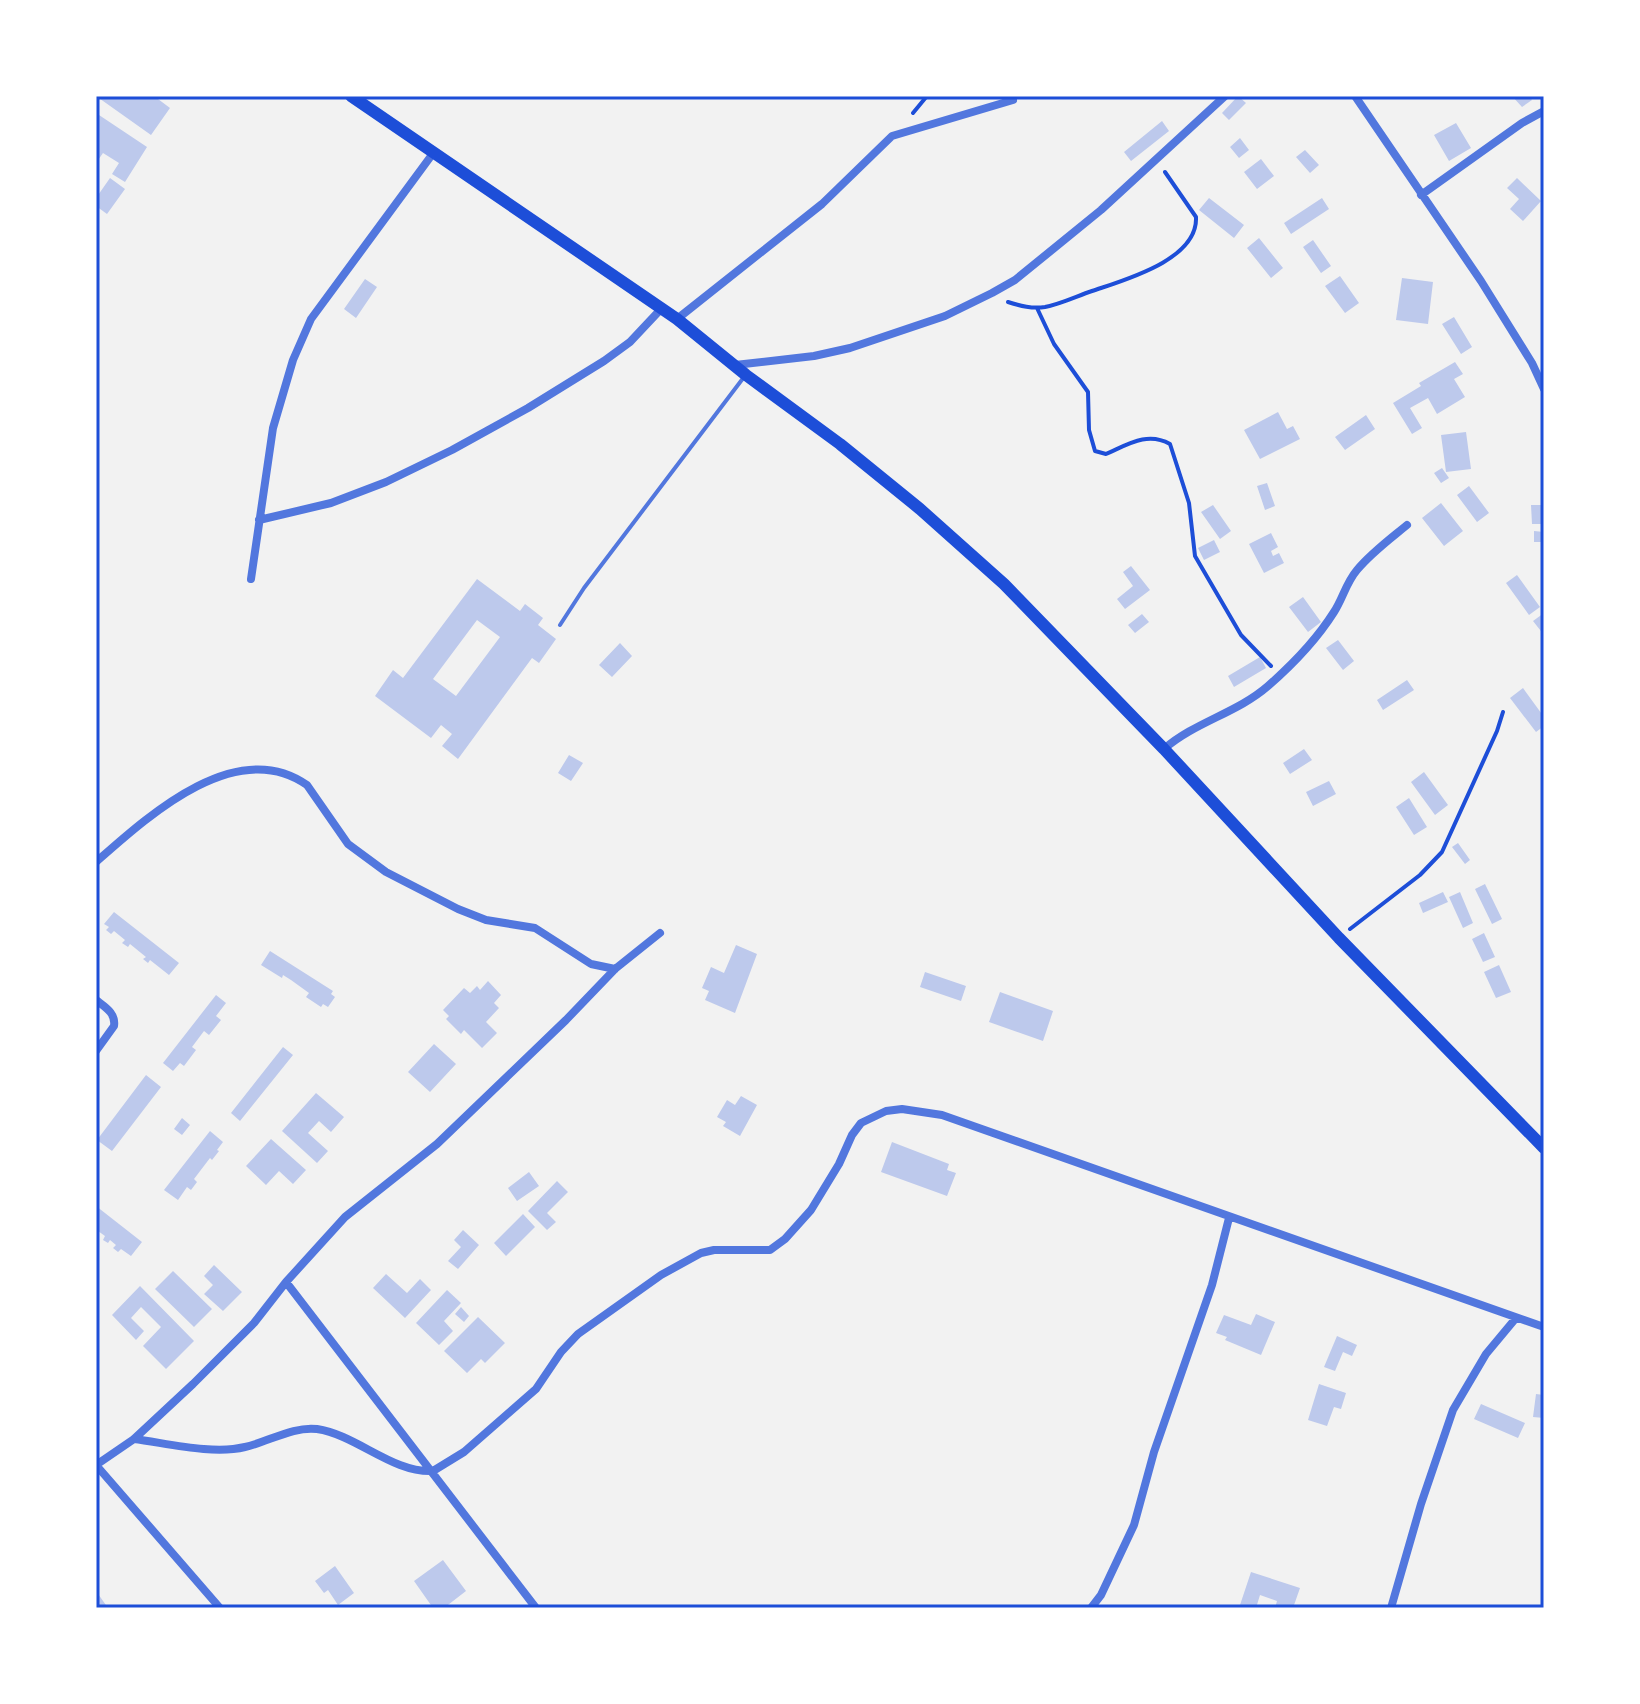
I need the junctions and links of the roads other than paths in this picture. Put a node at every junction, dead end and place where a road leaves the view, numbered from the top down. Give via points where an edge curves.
1 (351, 96) edge
2 (1225, 96) edge
3 (1355, 96) edge
4 (1013, 100) dead end
5 (1544, 111) edge
6 (434, 152) junction
7 (1421, 195) junction
8 (661, 309) junction
9 (677, 319) junction
10 (735, 365) junction
11 (746, 375) junction
12 (1544, 389) edge
13 (259, 520) junction
14 (1407, 525) dead end
15 (251, 579) dead end
16 (560, 625) dead end
17 (1164, 749) junction
18 (96, 862) edge
19 (660, 933) dead end
20 (615, 969) junction
21 (96, 1000) edge
22 (96, 1051) edge
23 (1544, 1148) edge
24 (1229, 1218) junction
25 (286, 1282) junction
26 (1516, 1318) junction
27 (1544, 1327) edge
28 (134, 1439) junction
29 (96, 1465) edge
30 (433, 1471) junction
31 (220, 1608) edge
32 (536, 1608) edge
33 (1091, 1608) edge
34 (1391, 1608) edge

1 - 6 main road
2 - 10 street via 1015,280 914,328 850,348
3 - 7 street
4 - 9 street via 892,136 822,204
5 - 7 street
6 - 8 main road
6 - 13 street via 311,319 273,428
7 - 12 street via 1481,281
8 - 9 main road
8 - 13 street via 604,361 452,450 331,503
9 - 10 main road
10 - 11 main road
11 - 16 lane
11 - 17 main road via 840,444 1004,584
13 - 15 street
14 - 17 street via 1357,569 1321,632 1267,687
17 - 23 main road
18 - 20 street via 180,795 246,768 273,772 307,785 348,844 386,872 486,920 535,928 591,964
19 - 20 street
20 - 25 street via 437,1144 345,1217
21 - 22 street via 115,1021
24 - 26 street
24 - 30 street via 942,1115 886,1111 861,1123 811,1210 776,1247 701,1253 661,1275 578,1334 536,1389 464,1452
24 - 33 street via 1134,1525
25 - 28 street via 254,1323
25 - 30 street
26 - 27 street
26 - 34 street via 1486,1354 1453,1410
28 - 29 street
28 - 30 street via 244,1448 313,1428 408,1467
29 - 31 street
30 - 32 street

